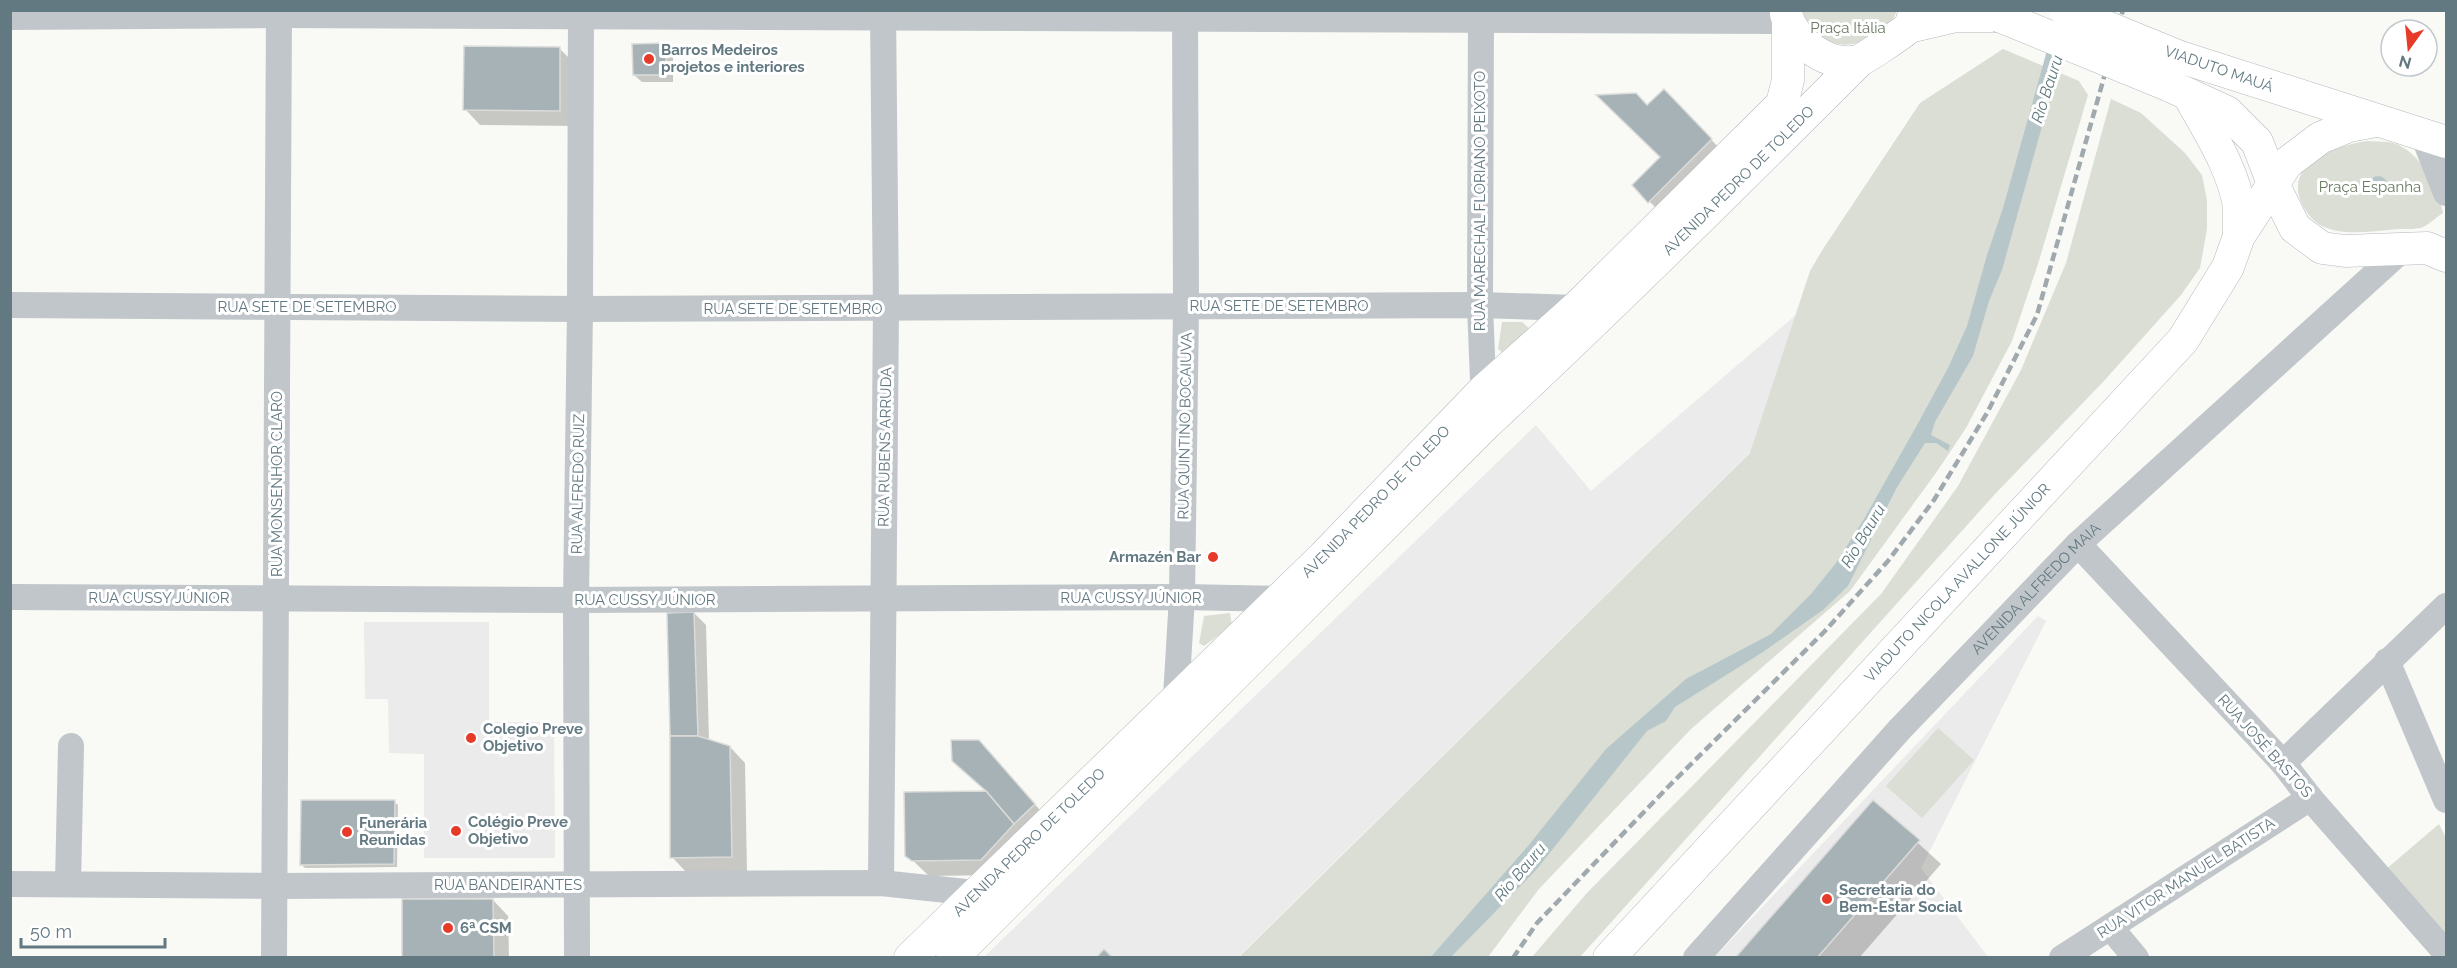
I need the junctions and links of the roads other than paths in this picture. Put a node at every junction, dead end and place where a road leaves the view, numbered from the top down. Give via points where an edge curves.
1 (2065, 10) edge
2 (279, 13) edge
3 (581, 14) edge
4 (884, 14) edge
5 (1186, 14) edge
6 (1480, 16) edge
7 (1787, 16) edge
8 (10, 17) edge
9 (1912, 19) edge
10 (1859, 62) junction
11 (2179, 79) junction
12 (2375, 121) junction
13 (2435, 138) edge
14 (2274, 186) junction
15 (2446, 193) edge
16 (2239, 236) junction
17 (2426, 250) edge
18 (10, 305) edge
19 (1480, 305) junction
20 (278, 306) junction
21 (1186, 307) junction
22 (886, 308) junction
23 (580, 309) junction
24 (1584, 315) junction
25 (1482, 392) junction
26 (1486, 424) junction
27 (2078, 544) junction
28 (1332, 564) junction
29 (10, 597) edge
30 (1182, 597) junction
31 (883, 598) junction
32 (276, 599) junction
33 (1279, 599) junction
34 (576, 600) junction
35 (2446, 606) edge
36 (2387, 661) junction
37 (1176, 697) junction
38 (71, 746) dead end
39 (2283, 763) junction
40 (2310, 798) junction
41 (2446, 800) edge
42 (881, 883) junction
43 (10, 884) edge
44 (68, 884) junction
45 (578, 885) junction
46 (275, 886) junction
47 (984, 906) junction
48 (2110, 927) junction
49 (2446, 952) edge
50 (274, 957) edge
51 (576, 957) edge
52 (910, 957) edge
53 (952, 957) edge
54 (1609, 957) edge
55 (1696, 957) edge
56 (2062, 957) edge
57 (2136, 957) edge

1 - 11 main road, VIADUTO MAUÁ, bridge
2 - 3 street
2 - 8 street
2 - 20 street, RUA MONSENHOR CLARO
3 - 4 street
3 - 23 street, RUA ALFREDO RUIZ
4 - 5 street
4 - 22 street, RUA RUBENS ARRUDA
5 - 6 street
5 - 21 street, RUA QUINTINO BOCAIUVA
6 - 7 street
6 - 19 street, RUA MARECHAL FLORIANO PEIXOTO
7 - 10 main road via 1800,40 1817,53 1837,61
7 - 24 main road, AVENIDA PEDRO DE TOLEDO via 1788,80 1782,104
9 - 10 main road
9 - 11 main road, VIADUTO MAUÁ, bridge via 1999,16
10 - 24 main road, AVENIDA PEDRO DE TOLEDO via 1707,213
11 - 12 main road, VIADUTO MAUÁ
11 - 14 main road via 2227,112 2257,142
11 - 16 main road via 2214,140 2232,182 2239,206
12 - 13 main road
12 - 14 main road via 2320,138 2287,163
13 - 15 street
14 - 16 main road, VIADUTO NICOLA AVALLONE JÚNIOR
14 - 17 main road via 2295,228 2322,248
16 - 54 main road, VIADUTO NICOLA AVALLONE JÚNIOR via 2228,267 2183,340
17 - 27 street, AVENIDA ALFREDO MAIA
18 - 20 street, RUA SETE DE SETEMBRO
19 - 21 street, RUA SETE DE SETEMBRO
19 - 24 street, RUA SETE DE SETEMBRO
19 - 25 street, RUA MARECHAL FLORIANO PEIXOTO
20 - 23 street, RUA SETE DE SETEMBRO
20 - 32 street, RUA MONSENHOR CLARO
21 - 22 street, RUA SETE DE SETEMBRO
21 - 30 street, RUA QUINTINO BOCAIUVA
22 - 23 street, RUA SETE DE SETEMBRO
22 - 31 street, RUA RUBENS ARRUDA
23 - 34 street, RUA ALFREDO RUIZ
24 - 25 main road, AVENIDA PEDRO DE TOLEDO
24 - 26 main road, AVENIDA PEDRO DE TOLEDO via 1570,346
25 - 26 street, RUA MARECHAL FLORIANO PEIXOTO
25 - 28 main road, AVENIDA PEDRO DE TOLEDO
26 - 28 main road, AVENIDA PEDRO DE TOLEDO
27 - 39 street, RUA JOSÉ BASTOS
27 - 55 street, AVENIDA ALFREDO MAIA via 1900,729
28 - 33 main road, AVENIDA PEDRO DE TOLEDO
28 - 47 main road, AVENIDA PEDRO DE TOLEDO
29 - 32 street, RUA CUSSY JÚNIOR
30 - 31 street, RUA CUSSY JÚNIOR
30 - 33 street, RUA CUSSY JÚNIOR
30 - 37 street, RUA QUINTINO BOCAIUVA
31 - 34 street, RUA CUSSY JÚNIOR
31 - 42 street, RUA RUBENS ARRUDA
32 - 34 street, RUA CUSSY JÚNIOR
32 - 46 street, RUA MONSENHOR CLARO
33 - 37 main road, AVENIDA PEDRO DE TOLEDO
34 - 45 street, RUA ALFREDO RUIZ
35 - 36 street
36 - 39 street
36 - 41 street
37 - 47 main road, AVENIDA PEDRO DE TOLEDO
38 - 44 street
39 - 40 street, RUA JOSÉ BASTOS
40 - 48 street, RUA VITOR MANUEL BATISTA
40 - 49 street, RUA JOSÉ BASTOS
42 - 45 street, RUA BANDEIRANTES
42 - 47 street, RUA BANDEIRANTES
43 - 44 street, RUA BANDEIRANTES
44 - 46 street, RUA BANDEIRANTES
45 - 46 street, RUA BANDEIRANTES
45 - 51 street, RUA ALFREDO RUIZ
46 - 50 street, RUA MONSENHOR CLARO
47 - 52 main road, AVENIDA PEDRO DE TOLEDO
47 - 53 main road, AVENIDA PEDRO DE TOLEDO
48 - 56 street, RUA VITOR MANUEL BATISTA
48 - 57 street

